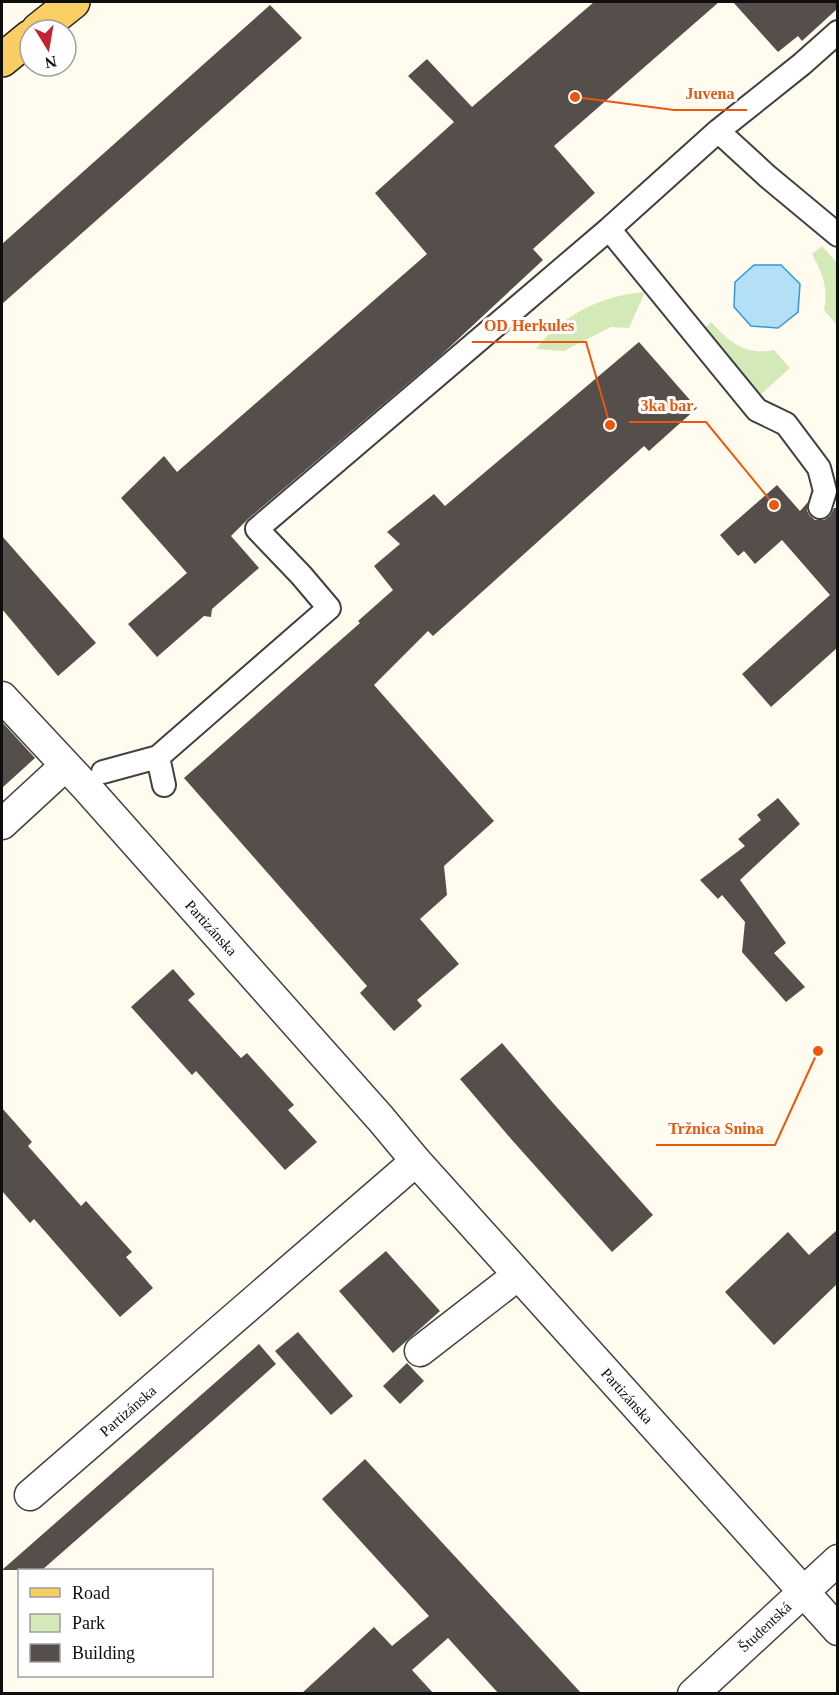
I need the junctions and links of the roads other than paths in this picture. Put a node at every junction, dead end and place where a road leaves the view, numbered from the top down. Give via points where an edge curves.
1 (73, 2) edge
2 (53, 18) edge
3 (837, 32) edge
4 (18, 47) edge
5 (2, 60) edge
6 (718, 131) junction
7 (609, 229) junction
8 (837, 235) edge
9 (823, 514) edge
10 (2, 697) edge
11 (158, 757) junction
12 (65, 766) junction
13 (103, 772) dead end
14 (164, 785) dead end
15 (2, 824) edge
16 (416, 1161) junction
17 (518, 1275) junction
18 (420, 1351) dead end
19 (30, 1495) dead end
20 (837, 1560) edge
21 (803, 1592) junction
22 (837, 1630) edge
23 (693, 1694) edge

1 - 2 main road
3 - 6 street
4 - 5 main road
6 - 7 street
6 - 8 street
7 - 9 street via 757,410 786,424 819,468 825,491
7 - 11 street via 257,529 328,608
10 - 12 street, Partizánska
11 - 13 street
11 - 14 street
12 - 15 street
12 - 16 street, Partizánska
16 - 17 street, Partizánska
16 - 19 street, Partizánska
17 - 18 street
17 - 21 street, Partizánska
20 - 21 street, Študentská
21 - 22 street, Partizánska
21 - 23 street, Študentská

